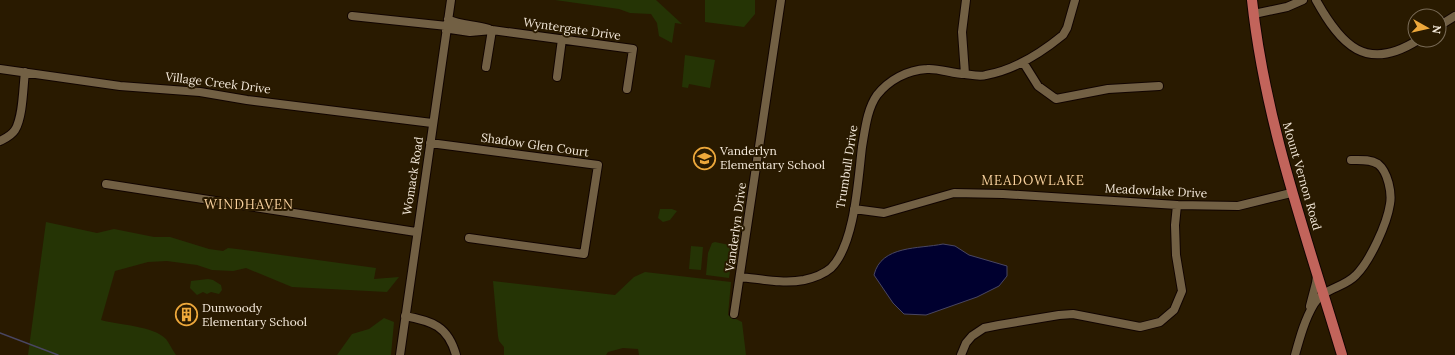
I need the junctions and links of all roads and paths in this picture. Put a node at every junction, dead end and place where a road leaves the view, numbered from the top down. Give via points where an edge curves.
1 (451, 0) edge
2 (781, 0) edge
3 (966, 0) edge
4 (1075, 0) edge
5 (1252, 0) edge
6 (1303, 0) edge
7 (1316, 0) edge
8 (1254, 14) junction
9 (352, 16) dead end
10 (447, 25) junction
11 (492, 30) junction
12 (562, 39) junction
13 (1407, 46) edge
14 (1023, 62) junction
15 (486, 67) dead end
16 (0, 69) edge
17 (25, 72) junction
18 (965, 74) junction
19 (557, 77) dead end
20 (1159, 86) dead end
21 (627, 89) dead end
22 (432, 123) junction
23 (0, 141) edge
24 (430, 143) junction
25 (1351, 160) dead end
26 (106, 184) dead end
27 (1291, 193) junction
28 (1177, 205) junction
29 (854, 209) junction
30 (416, 232) junction
31 (469, 238) dead end
32 (1317, 271) junction
33 (740, 277) junction
34 (1324, 294) junction
35 (1310, 312) junction
36 (1329, 313) junction
37 (734, 314) dead end
38 (405, 316) junction
39 (400, 355) edge
40 (456, 355) edge
41 (960, 355) edge
42 (1295, 355) edge
43 (1342, 355) edge

1 - 10 street, Womack Road
2 - 33 street, Vanderlyn Drive
3 - 18 street via 962,32
4 - 14 street, Trumbull Drive via 1063,35
5 - 8 main road, Mount Vernon Road
6 - 8 street via 1287,7
7 - 13 street via 1334,29 1346,42 1364,53 1389,54
8 - 27 main road, Mount Vernon Road via 1266,94
9 - 10 street, Wyntergate Drive
10 - 11 street, Wyntergate Drive via 458,26 470,32
10 - 22 street, Womack Road
11 - 12 street, Wyntergate Drive
11 - 15 street
12 - 19 street
12 - 21 street, Wyntergate Drive via 633,49
14 - 18 street, Trumbull Drive via 985,76
14 - 20 street via 1038,86 1056,99 1108,89
16 - 17 street, Village Creek Drive
17 - 22 street, Village Creek Drive via 90,82 193,91
17 - 23 street via 19,120 9,137
18 - 29 street, Trumbull Drive via 927,69 910,72 887,84 876,97 865,126
22 - 24 street, Womack Road
24 - 30 street, Womack Road
24 - 31 street, Shadow Glen Court via 598,165 584,254
25 - 34 street via 1367,160 1378,164 1388,183 1390,205 1366,262 1348,282
26 - 30 street
27 - 28 street, Meadowlake Drive via 1238,206
27 - 32 main road, Mount Vernon Road
28 - 29 street, Meadowlake Drive via 954,193 884,214
28 - 41 street via 1176,247 1182,291 1174,310 1160,322 1140,327 1073,314 1021,321 984,328 966,343
29 - 33 street, Trumbull Drive via 844,249 830,269 817,276 789,281
30 - 38 street, Womack Road
32 - 34 main road, Mount Vernon Road
32 - 35 street
33 - 37 street, Vanderlyn Drive
34 - 35 street via 1318,298
34 - 36 main road, Mount Vernon Road
35 - 36 street via 1319,307
35 - 42 street
36 - 43 main road, Mount Vernon Road
38 - 39 street, Womack Road
38 - 40 street via 430,322 446,332

